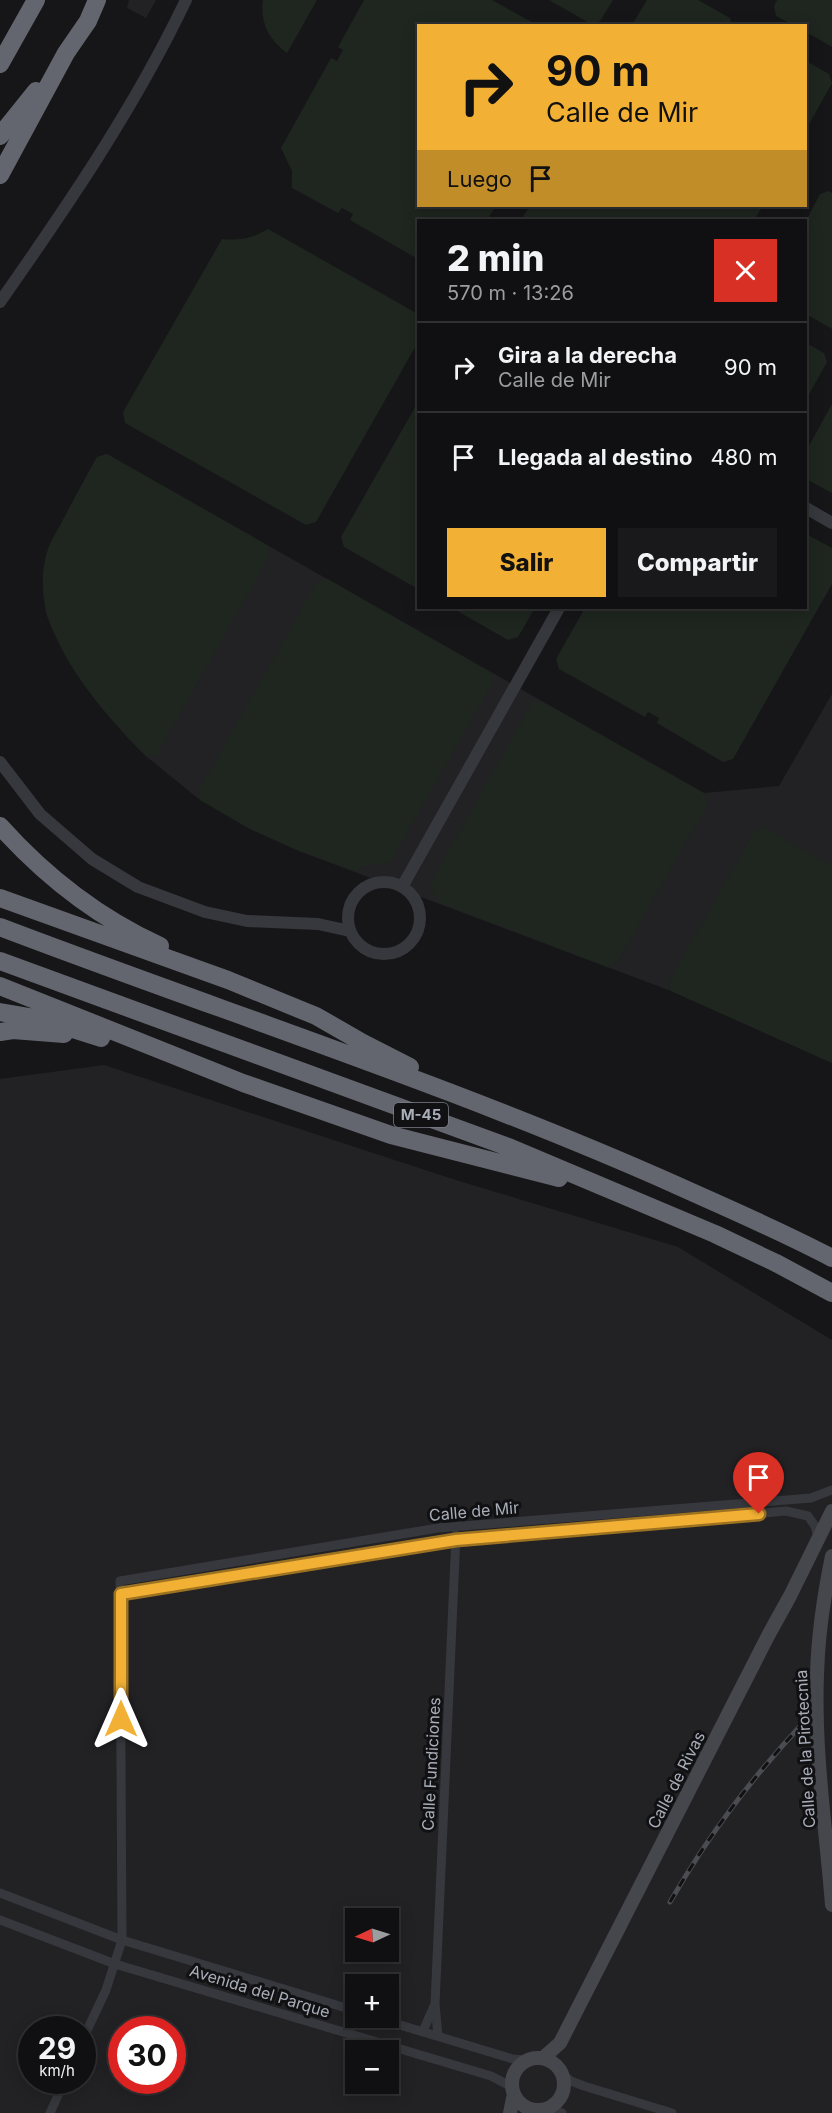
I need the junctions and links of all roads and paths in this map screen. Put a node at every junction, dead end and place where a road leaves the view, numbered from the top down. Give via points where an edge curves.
1 (36, 0) edge
2 (97, 0) edge
3 (186, 0) edge
4 (66, 53) junction
5 (0, 64) edge
6 (0, 136) edge
7 (0, 175) edge
8 (0, 302) edge
9 (807, 509) edge
10 (832, 523) edge
11 (559, 609) edge
12 (0, 762) edge
13 (0, 826) edge
14 (402, 887) junction
15 (0, 898) edge
16 (348, 913) junction
17 (318, 924) junction
18 (0, 927) edge
19 (351, 931) junction
20 (0, 961) edge
21 (228, 980) junction
22 (0, 986) edge
23 (0, 1012) edge
24 (0, 1032) edge
25 (138, 1049) junction
26 (243, 1083) junction
27 (446, 1090) junction
28 (586, 1180) junction
29 (832, 1258) edge
30 (832, 1293) edge
31 (832, 1491) edge
32 (832, 1511) edge
33 (457, 1527) junction
34 (819, 1538) junction
35 (456, 1540) junction
36 (832, 1556) edge
37 (121, 1594) junction
38 (0, 1893) edge
39 (832, 1905) edge
40 (0, 1920) edge
41 (122, 1940) junction
42 (115, 1964) junction
43 (435, 2004) junction
44 (345, 2008) edge
45 (94, 2016) edge
46 (399, 2024) edge
47 (423, 2031) junction
48 (438, 2036) junction
49 (543, 2058) junction
50 (527, 2060) junction
51 (561, 2074) junction
52 (513, 2091) junction
53 (58, 2094) edge
54 (539, 2110) edge
55 (50, 2113) edge
56 (510, 2113) edge
57 (562, 2113) edge
58 (672, 2113) edge

1 - 5 highway
2 - 4 highway
3 - 8 street via 92,168
4 - 6 highway
4 - 7 highway
9 - 10 street
11 - 14 street
12 - 17 street via 40,814 92,859 138,887 205,912 248,921
13 - 21 highway via 52,877 86,902 152,942
14 - 16 street via 383,882 364,888
14 - 19 street via 412,896 419,915 416,935 404,948 387,954 369,951
15 - 21 highway
16 - 17 street
16 - 19 street
17 - 19 street
18 - 27 highway, M-45
20 - 28 highway, M-45 via 511,1148
21 - 27 highway via 316,1016 425,1074
22 - 26 highway
23 - 25 highway via 41,1019
24 - 25 highway via 50,1032
25 - 26 highway
26 - 28 highway via 392,1135 568,1180
27 - 29 highway, M-45 via 598,1150
28 - 30 highway, M-45 via 715,1234
31 - 33 street, Calle de Mir via 811,1498
32 - 34 main road, Calle de Rivas
33 - 35 street, Calle Fundiciones
33 - 37 street, Calle de Mir via 120,1581
34 - 35 street, Calle de Mir via 808,1516 786,1511
34 - 49 main road, Calle de Rivas via 560,2043
35 - 37 street, Calle de Mir
35 - 43 street, Calle Fundiciones
36 - 39 main road, Calle de la Pirotecnia via 817,1676 819,1756
37 - 41 street
38 - 41 street, Avenida del Parque
40 - 42 street, Avenida del Parque
41 - 42 street
41 - 44 street, Avenida del Parque
42 - 45 street
42 - 52 street, Avenida del Parque via 491,2076
43 - 47 street, Calle Fundiciones
43 - 48 street, Calle Fundiciones
46 - 47 street
47 - 48 street
48 - 50 street
49 - 50 main road
49 - 51 main road
50 - 52 main road via 515,2071
51 - 54 main road via 561,2094 554,2104
51 - 58 street via 584,2086
52 - 54 main road via 523,2105
52 - 56 main road
53 - 55 street
54 - 57 street

